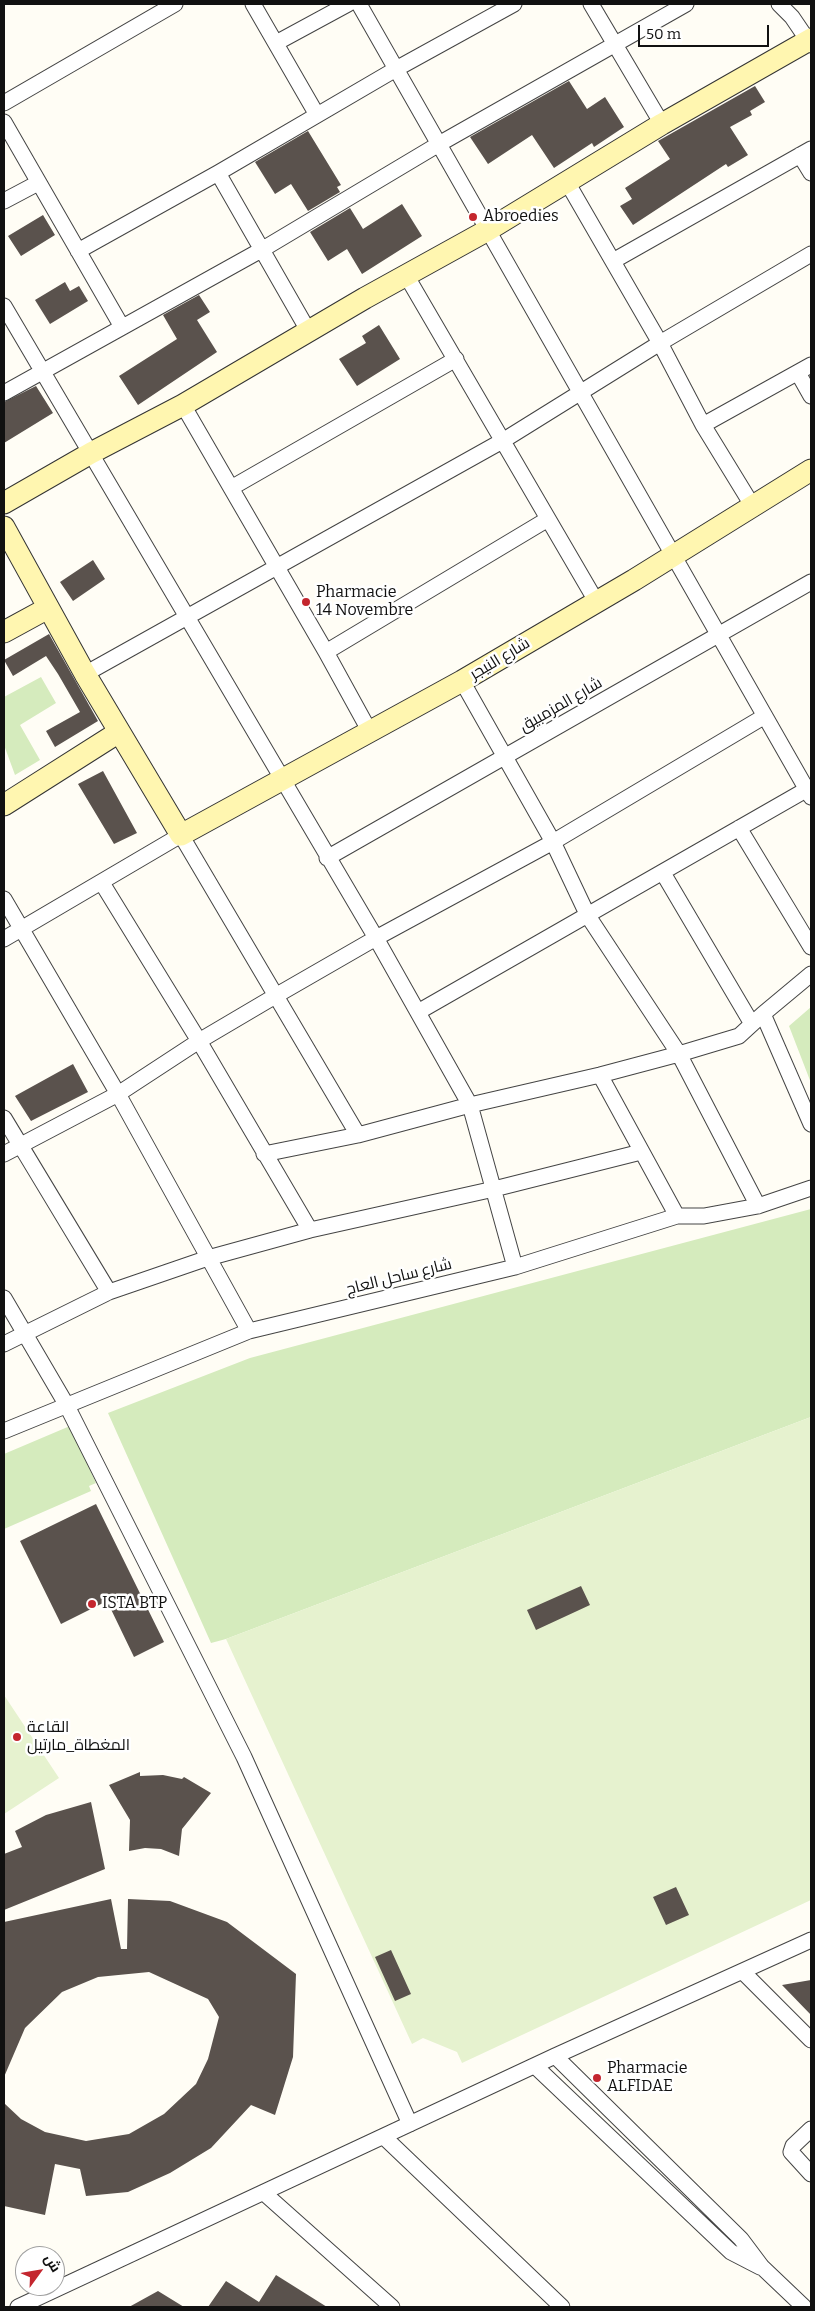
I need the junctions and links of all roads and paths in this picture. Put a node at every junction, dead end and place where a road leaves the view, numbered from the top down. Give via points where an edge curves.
1 (175, 4) edge
2 (253, 4) edge
3 (348, 4) edge
4 (359, 4) edge
5 (514, 4) edge
6 (592, 4) edge
7 (686, 4) edge
8 (779, 4) edge
9 (810, 42) edge
10 (276, 43) junction
11 (614, 44) junction
12 (396, 69) junction
13 (4, 103) edge
14 (317, 115) junction
15 (4, 122) edge
16 (662, 124) junction
17 (439, 144) junction
18 (806, 152) edge
19 (218, 173) junction
20 (811, 173) edge
21 (38, 182) junction
22 (567, 182) junction
23 (4, 202) edge
24 (488, 230) junction
25 (263, 249) junction
26 (78, 251) junction
27 (811, 254) edge
28 (613, 262) junction
29 (406, 275) junction
30 (4, 306) edge
31 (122, 327) junction
32 (309, 332) junction
33 (660, 343) junction
34 (456, 359) junction
35 (811, 365) edge
36 (41, 372) junction
37 (798, 373) junction
38 (4, 393) edge
39 (581, 394) junction
40 (811, 396) edge
41 (183, 405) junction
42 (703, 425) junction
43 (504, 440) junction
44 (90, 454) junction
45 (811, 470) edge
46 (231, 488) junction
47 (4, 503) edge
48 (752, 506) junction
49 (548, 519) junction
50 (4, 527) edge
51 (673, 556) junction
52 (277, 568) junction
53 (811, 582) edge
54 (596, 601) junction
55 (48, 608) junction
56 (186, 617) junction
57 (4, 632) edge
58 (718, 635) junction
59 (326, 652) junction
60 (85, 674) junction
61 (462, 681) junction
62 (765, 716) junction
63 (119, 732) junction
64 (370, 732) junction
65 (505, 756) junction
66 (282, 779) junction
67 (810, 791) edge
68 (4, 804) edge
69 (739, 828) junction
70 (182, 835) junction
71 (553, 842) junction
72 (327, 858) junction
73 (663, 873) junction
74 (102, 883) junction
75 (4, 899) edge
76 (588, 916) junction
77 (22, 930) junction
78 (376, 938) junction
79 (4, 939) edge
80 (811, 947) edge
81 (811, 974) edge
82 (277, 996) junction
83 (418, 1012) junction
84 (757, 1019) junction
85 (199, 1041) junction
86 (679, 1054) junction
87 (600, 1075) junction
88 (118, 1094) junction
89 (470, 1105) junction
90 (4, 1118) edge
91 (811, 1124) edge
92 (358, 1135) junction
93 (20, 1146) junction
94 (641, 1152) junction
95 (4, 1154) edge
96 (264, 1154) junction
97 (811, 1188) edge
98 (494, 1189) junction
99 (758, 1206) junction
100 (677, 1216) junction
101 (310, 1230) junction
102 (208, 1258) junction
103 (515, 1267) junction
104 (109, 1292) junction
105 (4, 1298) edge
106 (249, 1331) junction
107 (25, 1334) junction
108 (4, 1344) edge
109 (66, 1404) junction
110 (4, 1431) edge
111 (811, 1940) edge
112 (743, 1972) junction
113 (811, 2040) edge
114 (555, 2056) junction
115 (535, 2066) junction
116 (410, 2124) junction
117 (811, 2129) edge
118 (384, 2137) junction
119 (811, 2174) edge
120 (264, 2193) junction
121 (762, 2267) junction
122 (18, 2307) edge
123 (392, 2307) edge
124 (562, 2307) edge
125 (804, 2307) edge

1 - 13 street
2 - 10 street
3 - 10 street
4 - 12 street
5 - 12 street
6 - 11 street
7 - 11 street
8 - 9 street
9 - 16 street
10 - 14 street
11 - 16 street
11 - 17 street
12 - 14 street
12 - 17 street
14 - 19 street
15 - 21 street
16 - 22 street
17 - 24 street
17 - 25 street
18 - 20 street
18 - 28 street
19 - 25 street
19 - 26 street
21 - 23 street
21 - 26 street
22 - 24 street
22 - 28 street
24 - 29 street
24 - 39 street
25 - 31 street
25 - 32 street
26 - 31 street
27 - 33 street
28 - 33 street
29 - 32 street
29 - 34 street
30 - 36 street
31 - 36 street
32 - 41 street
33 - 39 street
33 - 42 street
34 - 43 street
34 - 46 street
35 - 37 street
36 - 38 street
36 - 44 street
37 - 40 street
37 - 42 street
39 - 43 street
39 - 51 street
41 - 44 street
41 - 46 street
42 - 48 street
43 - 49 street
43 - 52 street
44 - 47 street
44 - 56 street
45 - 48 street, شارع النيجر
46 - 52 street
48 - 51 street, شارع النيجر
49 - 54 street
49 - 59 street
50 - 55 street
51 - 54 street, شارع النيجر
51 - 58 street
52 - 56 street
52 - 59 street
53 - 58 street, شارع المزمبيق
54 - 61 street, شارع النيجر
55 - 57 street
55 - 60 street
56 - 60 street
56 - 66 street
58 - 62 street
58 - 65 street, شارع المزمبيق
59 - 64 street
60 - 63 street
61 - 64 street, شارع النيجر
61 - 65 street
62 - 67 street
62 - 71 street
63 - 68 street
63 - 70 street
64 - 66 street, شارع النيجر
65 - 71 street
65 - 72 street, شارع المزمبيق
66 - 70 street, شارع النيجر
66 - 72 street
67 - 69 street
69 - 73 street
69 - 80 street
70 - 74 street
70 - 82 street
71 - 76 street
71 - 78 street
72 - 78 street
73 - 76 street
73 - 84 street
74 - 77 street
74 - 85 street
75 - 77 street
76 - 83 street
76 - 86 street
77 - 79 street
77 - 88 street
78 - 82 street
78 - 83 street
81 - 84 street
82 - 85 street
82 - 92 street
83 - 89 street
84 - 86 street via 739,1036
84 - 91 street
85 - 88 street
85 - 96 street
86 - 87 street
86 - 99 street
87 - 89 street
87 - 94 street
88 - 93 street
88 - 102 street
89 - 92 street
89 - 98 street
90 - 93 street
92 - 96 street
93 - 95 street
93 - 104 street
94 - 98 street
94 - 100 street
96 - 101 street
97 - 99 street, شارع ساحل العاج
98 - 101 street
98 - 103 street
99 - 100 street, شارع ساحل العاج via 704,1216
100 - 103 street, شارع ساحل العاج
101 - 102 street
102 - 104 street
102 - 106 street
103 - 106 street, شارع ساحل العاج
104 - 107 street
105 - 107 street
106 - 109 street, شارع ساحل العاج
107 - 108 street
107 - 109 street
109 - 110 street, شارع ساحل العاج
109 - 116 street via 244,1757
111 - 112 street
112 - 113 street
112 - 114 street
114 - 115 street
114 - 121 street via 741,2239
115 - 116 street
115 - 121 street via 731,2252
116 - 118 street
117 - 119 street via 791,2152
118 - 120 street
118 - 124 street
120 - 122 street
120 - 123 street
121 - 125 street

